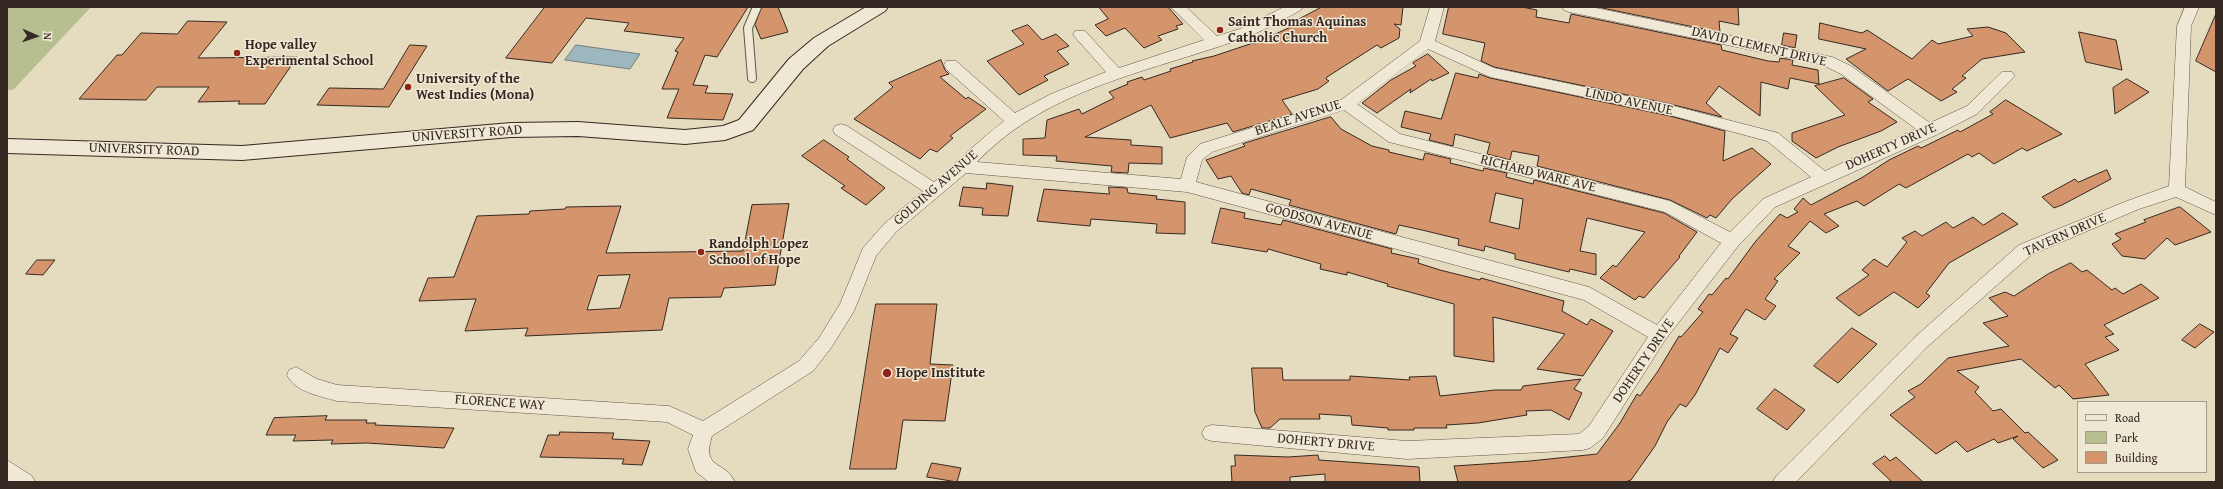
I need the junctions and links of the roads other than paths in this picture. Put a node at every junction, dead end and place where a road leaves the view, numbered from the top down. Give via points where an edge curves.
1 (757, 7) edge
2 (879, 7) edge
3 (1178, 7) edge
4 (1296, 7) edge
5 (1437, 7) edge
6 (1568, 7) edge
7 (2192, 7) edge
8 (1080, 34) dead end
9 (1213, 41) junction
10 (1427, 43) junction
11 (951, 65) dead end
12 (1116, 74) junction
13 (2007, 76) dead end
14 (752, 78) dead end
15 (1346, 104) junction
16 (1014, 122) junction
17 (841, 130) dead end
18 (1930, 130) junction
19 (7, 146) edge
20 (963, 167) junction
21 (1822, 177) junction
22 (1187, 186) junction
23 (934, 190) junction
24 (2177, 190) junction
25 (2216, 209) edge
26 (1732, 241) junction
27 (1659, 335) junction
28 (296, 375) dead end
29 (704, 431) junction
30 (1212, 433) dead end
31 (7, 469) edge
32 (25, 482) edge
33 (724, 482) edge
34 (1783, 482) edge

1 - 14 lane via 748,28
2 - 19 street, UNIVERSITY ROAD via 821,42 796,64 746,125 725,133 685,136 578,129 512,130 242,153
3 - 9 street
4 - 9 street, GOLDING AVENUE via 1245,32
5 - 10 street
6 - 18 street, DAVID CLEMENT DRIVE via 1828,61 1846,70
7 - 24 street via 2184,26
8 - 12 street
9 - 12 street, GOLDING AVENUE
10 - 15 street, BEALE AVENUE
10 - 21 street, LINDO AVENUE via 1490,72 1670,110 1772,137
11 - 16 street
12 - 16 street, GOLDING AVENUE via 1056,98
13 - 18 street, DOHERTY DRIVE via 1972,110
15 - 22 street, BEALE AVENUE via 1206,148 1196,157
15 - 26 street, RICHARD WARE AVE via 1395,138 1670,207
16 - 20 street, GOLDING AVENUE via 984,145
17 - 23 street
18 - 21 street, DOHERTY DRIVE
20 - 22 street, GOODSON AVENUE
20 - 23 street, GOLDING AVENUE
21 - 26 street, DOHERTY DRIVE via 1769,203
22 - 27 street, GOODSON AVENUE via 1589,294
23 - 29 street, GOLDING AVENUE via 890,228 869,253 848,306 825,343 806,366
24 - 25 street
24 - 34 street, TAVERN DRIVE via 2133,205 2025,250 1921,342
26 - 27 street, DOHERTY DRIVE
27 - 30 street, DOHERTY DRIVE via 1596,432 1583,442 1407,450
28 - 29 street, FLORENCE WAY via 310,385 337,393 669,414
29 - 33 street via 698,449 703,466
31 - 32 street

